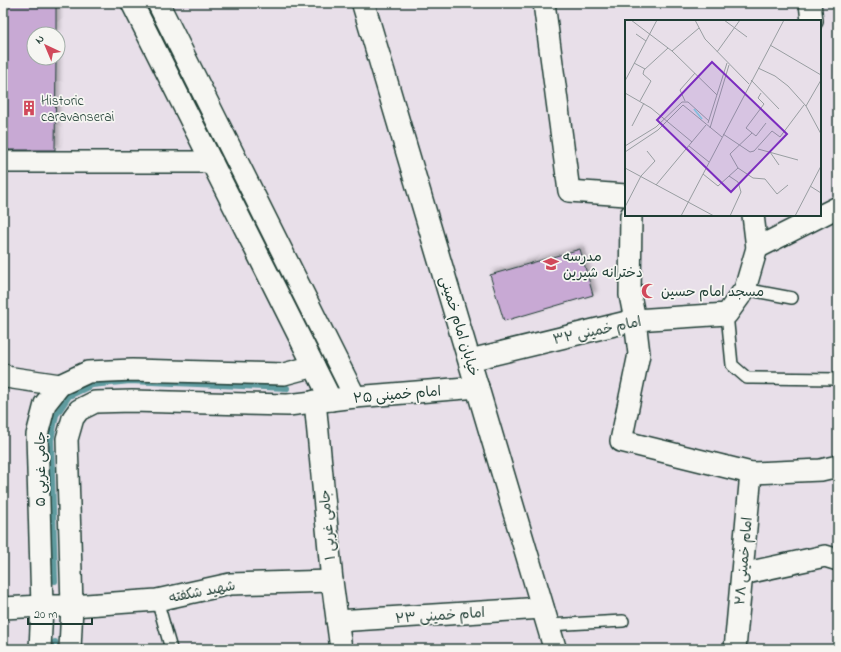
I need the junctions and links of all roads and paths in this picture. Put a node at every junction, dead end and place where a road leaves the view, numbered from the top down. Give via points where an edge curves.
1 (132, 3) edge
2 (158, 3) edge
3 (363, 3) edge
4 (544, 3) edge
5 (810, 3) edge
6 (812, 20) edge
7 (3, 162) edge
8 (212, 162) junction
9 (625, 195) edge
10 (838, 207) edge
11 (631, 216) edge
12 (752, 216) edge
13 (820, 216) edge
14 (821, 216) edge
15 (757, 248) junction
16 (745, 289) junction
17 (792, 298) dead end
18 (727, 314) junction
19 (635, 320) junction
20 (470, 360) junction
21 (314, 366) junction
22 (3, 374) edge
23 (838, 379) edge
24 (60, 386) junction
25 (478, 387) junction
26 (355, 397) junction
27 (323, 400) junction
28 (838, 466) edge
29 (751, 473) junction
30 (838, 560) edge
31 (742, 574) junction
32 (332, 580) junction
33 (157, 600) junction
34 (42, 606) junction
35 (72, 606) junction
36 (3, 608) edge
37 (546, 617) junction
38 (338, 621) junction
39 (623, 621) dead end
40 (40, 649) edge
41 (70, 649) edge
42 (171, 649) edge
43 (341, 649) edge
44 (555, 649) edge
45 (735, 649) edge

1 - 8 street
2 - 26 street
3 - 20 street, خیابان امام خمینی
4 - 9 street via 569,191
5 - 6 street
7 - 8 street
8 - 21 street
10 - 14 street
11 - 19 street via 630,295
12 - 15 street
13 - 15 street
15 - 16 street
16 - 17 lane
16 - 18 street
18 - 19 street, امام خمینی ۳۲
18 - 23 lane via 732,365 747,378
19 - 20 street, امام خمینی ۳۲
19 - 29 street via 639,354 621,441
20 - 25 street, خیابان امام خمینی
21 - 24 street, جامی غربی ۵ via 284,374 132,370 88,372
21 - 27 street
22 - 24 street via 6,377
24 - 34 street, جامی غربی ۵ via 45,404 37,436
25 - 26 street, امام خمینی ۲۵
25 - 37 street, خیابان امام خمینی
26 - 27 street, امام خمینی ۲۵
27 - 32 street, جامی غربی ۱
27 - 35 street, جامی غربی ۵ via 288,405 95,402 79,410 73,418 67,439
28 - 29 street via 821,470
29 - 31 street, امام خمینی ۲۸
30 - 31 street via 824,556
31 - 45 street, امام خمینی ۲۸
32 - 33 street, شهید شکفته via 230,584
32 - 38 street, جامی غربی ۱
33 - 35 street, شهید شکفته
33 - 42 lane
34 - 35 street, شهید شکفته
34 - 36 street
34 - 40 street, جامی غربی ۵
35 - 41 street, جامی غربی ۵
37 - 38 street, امام خمینی ۲۳
37 - 39 lane
37 - 44 street, خیابان امام خمینی
38 - 43 street, جامی غربی ۱

